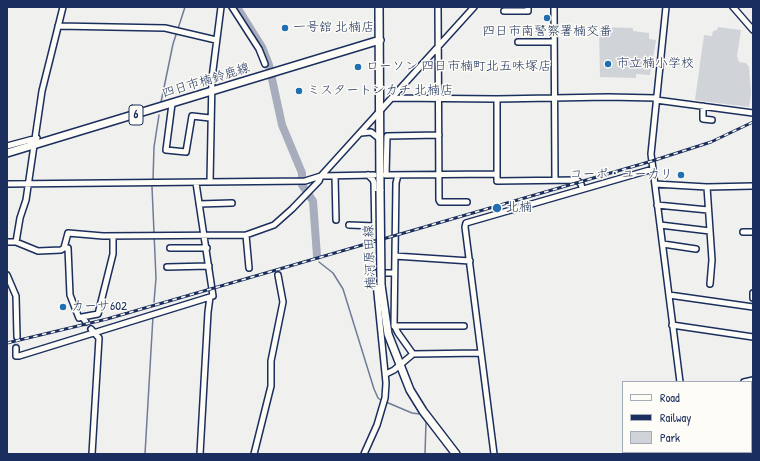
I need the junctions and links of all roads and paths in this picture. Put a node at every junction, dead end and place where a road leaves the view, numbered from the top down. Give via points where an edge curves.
1 (63, 7) edge
2 (221, 7) edge
3 (232, 7) edge
4 (379, 7) edge
5 (438, 7) edge
6 (474, 7) edge
7 (528, 7) edge
8 (554, 7) edge
9 (666, 7) edge
10 (733, 7) edge
11 (504, 11) dead end
12 (58, 26) junction
13 (753, 30) edge
14 (216, 40) junction
15 (380, 40) junction
16 (518, 42) dead end
17 (554, 42) junction
18 (438, 47) junction
19 (264, 64) dead end
20 (211, 92) junction
21 (392, 98) junction
22 (554, 98) junction
23 (439, 99) junction
24 (497, 99) junction
25 (656, 99) junction
26 (172, 104) junction
27 (703, 106) junction
28 (379, 113) junction
29 (753, 113) edge
30 (210, 118) junction
31 (712, 120) dead end
32 (361, 133) junction
33 (439, 135) junction
34 (380, 140) junction
35 (36, 142) junction
36 (7, 146) edge
37 (7, 153) edge
38 (652, 169) junction
39 (439, 174) junction
40 (497, 174) junction
41 (368, 175) junction
42 (374, 175) dead end
43 (398, 175) junction
44 (321, 176) junction
45 (335, 176) junction
46 (555, 180) junction
47 (210, 182) junction
48 (196, 183) junction
49 (7, 184) edge
50 (655, 184) junction
51 (29, 185) junction
52 (753, 186) edge
53 (707, 187) junction
54 (582, 188) junction
55 (467, 202) dead end
56 (232, 203) dead end
57 (199, 204) junction
58 (658, 205) junction
59 (708, 210) junction
60 (336, 220) dead end
61 (349, 225) dead end
62 (660, 225) junction
63 (375, 226) junction
64 (710, 231) junction
65 (743, 232) dead end
66 (753, 232) edge
67 (246, 235) junction
68 (113, 236) junction
69 (205, 236) junction
70 (375, 237) dead end
71 (7, 242) edge
72 (16, 242) junction
73 (663, 244) junction
74 (64, 248) junction
75 (170, 248) dead end
76 (207, 248) junction
77 (696, 249) dead end
78 (395, 256) junction
79 (470, 261) junction
80 (209, 266) junction
81 (167, 267) dead end
82 (249, 268) dead end
83 (394, 273) junction
84 (7, 275) edge
85 (278, 275) dead end
86 (710, 284) dead end
87 (753, 293) edge
88 (669, 295) junction
89 (210, 297) junction
90 (753, 298) edge
91 (753, 307) edge
92 (672, 325) junction
93 (394, 326) junction
94 (464, 326) dead end
95 (92, 330) junction
96 (16, 337) tunnel mouth
97 (753, 337) edge
98 (16, 348) dead end
99 (481, 353) junction
100 (413, 354) junction
101 (400, 366) junction
102 (386, 374) junction
103 (680, 381) edge
104 (731, 453) edge
105 (92, 454) edge
106 (200, 454) edge
107 (254, 454) edge
108 (364, 454) edge
109 (456, 454) edge
110 (494, 454) edge
111 (742, 454) edge

1 - 12 street
2 - 14 street
3 - 19 street via 260,49
4 - 15 main road
5 - 18 street
6 - 18 street
7 - 11 street via 528,11
8 - 17 street
9 - 25 street
10 - 13 street
12 - 14 street via 165,28
12 - 35 street via 42,91
14 - 20 street
15 - 20 main road, 四日市楠鈴鹿線 / 6
15 - 28 main road, 楠河原田線
16 - 17 street
17 - 22 street
18 - 21 street
18 - 23 street
20 - 26 main road, 四日市楠鈴鹿線 / 6
20 - 30 street
21 - 23 street
21 - 28 street
22 - 24 street
22 - 25 street
22 - 46 street
23 - 24 street
23 - 33 street
24 - 40 street
25 - 27 street
25 - 38 street via 651,147
26 - 30 street via 166,150 186,152 192,116
26 - 35 main road, 四日市楠鈴鹿線 / 6
27 - 29 street
27 - 31 street via 703,119
28 - 32 street
28 - 34 main road, 楠河原田線
30 - 47 street
32 - 34 street via 371,132
32 - 44 street
33 - 39 street
33 - 43 street via 387,136 386,175
34 - 101 main road, 楠河原田線, bridge via 381,285 388,334
35 - 36 street
35 - 37 main road, 四日市楠鈴鹿線 / 6
35 - 51 street
38 - 50 street
38 - 54 street
39 - 40 street
39 - 43 street
39 - 55 street via 440,202
40 - 46 street via 497,181
41 - 42 street
41 - 45 street
41 - 63 street via 374,183
43 - 78 street
44 - 45 street
44 - 47 street via 303,181
44 - 67 street via 308,193 274,225
45 - 60 street
46 - 54 street via 577,180
47 - 48 street
48 - 51 street
48 - 57 street
49 - 51 street
50 - 53 street
50 - 58 street
51 - 72 street
52 - 53 street
53 - 59 street
54 - 79 street via 537,204 466,223
56 - 57 street
57 - 69 street
58 - 59 street
58 - 62 street
59 - 64 street
61 - 63 street
62 - 64 street
62 - 73 street
63 - 70 street
64 - 86 street
65 - 66 street
67 - 69 street
67 - 82 street
68 - 69 street
68 - 74 street via 68,233
68 - 74 street via 113,254 98,314 84,319 79,318 70,295 68,248
69 - 76 street
71 - 72 street
72 - 74 street via 38,250
73 - 77 street
73 - 88 street
75 - 76 street
76 - 80 street
78 - 79 street
78 - 83 street
79 - 99 street
80 - 81 street
80 - 89 street via 213,296
83 - 93 street
83 - 102 street via 375,273
84 - 96 street via 16,296
85 - 107 street via 283,302 271,361 271,386
87 - 90 street
88 - 91 street
88 - 92 street
89 - 95 street
89 - 106 street
92 - 97 street
92 - 103 street
93 - 94 street
93 - 100 street
95 - 98 street via 19,356 16,356
95 - 105 street via 99,338
99 - 100 street
99 - 110 street
100 - 101 street
101 - 102 street
101 - 109 main road, 楠河原田線 via 420,406
102 - 108 street via 384,402
104 - 111 street

